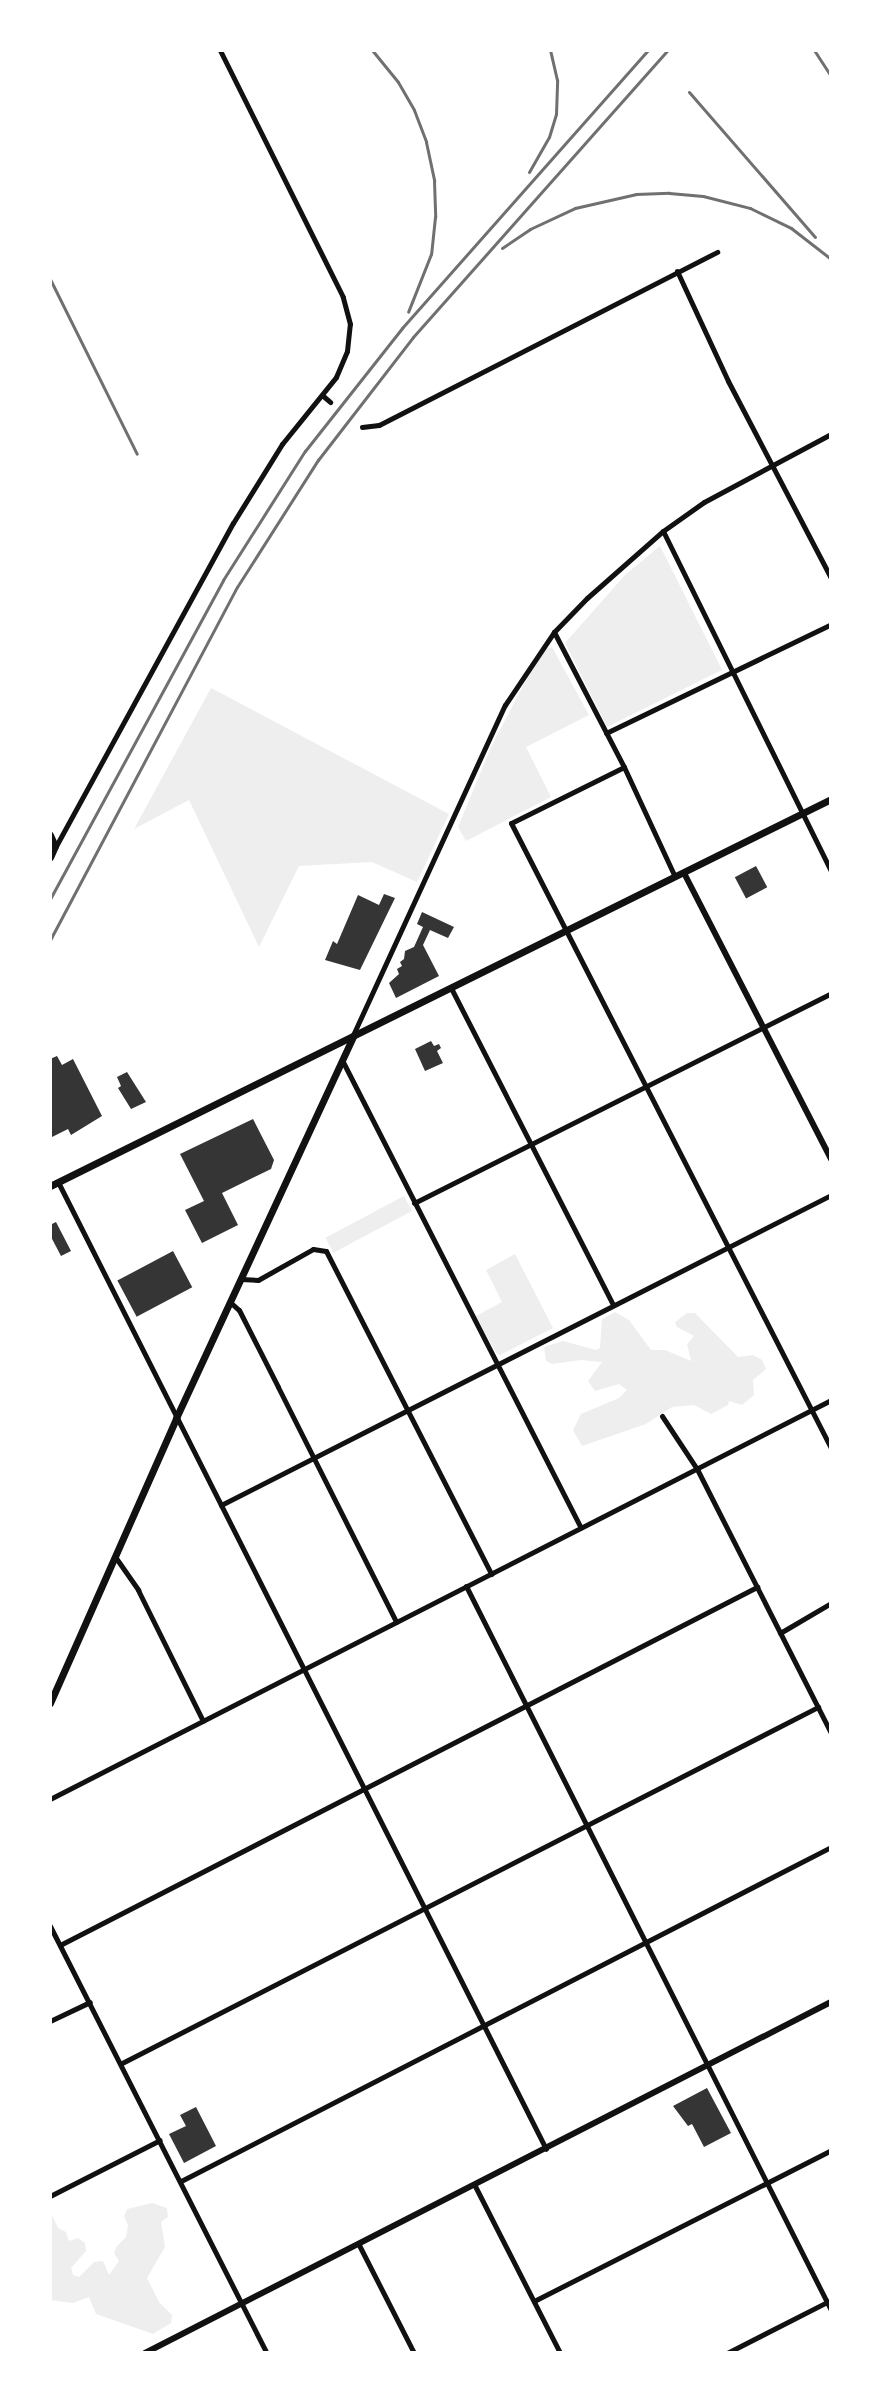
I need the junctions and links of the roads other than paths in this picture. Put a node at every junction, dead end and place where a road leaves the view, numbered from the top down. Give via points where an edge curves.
1 (220, 50) edge
2 (717, 252) dead end
3 (677, 271) junction
4 (322, 395) junction
5 (330, 402) dead end
6 (362, 427) dead end
7 (831, 434) edge
8 (772, 465) junction
9 (663, 531) junction
10 (831, 578) edge
11 (831, 624) edge
12 (554, 632) junction
13 (730, 673) junction
14 (606, 733) junction
15 (624, 767) junction
16 (831, 799) edge
17 (802, 815) junction
18 (50, 835) edge
19 (55, 846) junction
20 (50, 857) edge
21 (831, 871) edge
22 (684, 873) junction
23 (675, 877) junction
24 (566, 932) junction
25 (451, 988) junction
26 (831, 993) edge
27 (763, 1027) junction
28 (353, 1036) junction
29 (342, 1060) junction
30 (645, 1086) junction
31 (530, 1144) junction
32 (831, 1159) edge
33 (54, 1184) edge
34 (831, 1195) edge
35 (414, 1203) junction
36 (728, 1248) junction
37 (241, 1279) junction
38 (229, 1301) junction
39 (613, 1304) junction
40 (497, 1364) junction
41 (831, 1400) edge
42 (812, 1410) junction
43 (407, 1411) junction
44 (662, 1416) dead end
45 (176, 1418) junction
46 (831, 1448) edge
47 (314, 1459) junction
48 (697, 1469) junction
49 (221, 1505) junction
50 (581, 1528) junction
51 (116, 1558) junction
52 (491, 1574) junction
53 (466, 1586) junction
54 (757, 1587) junction
55 (831, 1603) edge
56 (396, 1622) junction
57 (780, 1633) junction
58 (303, 1670) junction
59 (50, 1703) edge
60 (527, 1706) junction
61 (818, 1707) junction
62 (203, 1721) junction
63 (831, 1733) edge
64 (365, 1789) junction
65 (50, 1799) edge
66 (587, 1824) junction
67 (831, 1847) edge
68 (424, 1907) junction
69 (50, 1926) edge
70 (646, 1942) junction
71 (60, 1945) junction
72 (90, 2002) junction
73 (831, 2002) edge
74 (50, 2021) edge
75 (483, 2026) junction
76 (122, 2063) junction
77 (708, 2065) junction
78 (160, 2140) junction
79 (546, 2149) junction
80 (831, 2150) edge
81 (181, 2181) junction
82 (766, 2183) junction
83 (475, 2186) junction
84 (50, 2196) edge
85 (359, 2245) junction
86 (534, 2301) junction
87 (829, 2301) edge
88 (242, 2304) junction
89 (831, 2310) edge
90 (145, 2353) edge
91 (267, 2353) edge
92 (414, 2353) edge
93 (560, 2353) edge
94 (727, 2353) edge

1 - 4 street via 343,297 350,324 347,351
2 - 3 street
3 - 6 street via 379,425
3 - 8 street
4 - 5 street
4 - 19 street via 282,444 233,523
7 - 8 street
8 - 9 street
8 - 10 street
9 - 12 street
9 - 13 street
11 - 13 street
12 - 14 street
12 - 28 street via 505,705
13 - 14 street
13 - 17 street
14 - 15 street
15 - 23 street
15 - 24 street via 511,823
16 - 17 main road
17 - 21 street
17 - 22 main road
18 - 19 main road
19 - 20 main road
22 - 23 main road
22 - 27 street
23 - 24 main road
24 - 25 main road
24 - 30 street
25 - 28 main road
25 - 31 street
26 - 27 street
27 - 30 street
27 - 32 street
28 - 29 main road
28 - 33 main road
29 - 35 street
29 - 37 main road
30 - 31 street
30 - 36 street
31 - 35 street
31 - 39 street
33 - 45 street
34 - 36 street
35 - 40 street
36 - 39 street
36 - 42 street
37 - 38 main road
37 - 43 street via 258,1280 313,1249 326,1251
38 - 45 main road
38 - 47 street via 239,1310
39 - 40 street
40 - 43 street
40 - 50 street
41 - 42 street
42 - 46 street
42 - 48 street
43 - 47 street
43 - 52 street
44 - 48 street
45 - 49 street
45 - 51 main road
47 - 49 street
47 - 56 street
48 - 50 street
48 - 54 street
49 - 58 street
50 - 52 street
51 - 59 main road
51 - 62 street via 138,1590
52 - 53 street
53 - 56 street
53 - 60 street
54 - 57 street
54 - 60 street
55 - 57 street
56 - 58 street
57 - 61 street
58 - 62 street
58 - 64 street
60 - 64 street
60 - 66 street
61 - 63 street
61 - 66 street
62 - 65 street
64 - 68 street
64 - 71 street
66 - 68 street
66 - 70 street
67 - 70 street
68 - 75 street
68 - 76 street
69 - 71 street
70 - 75 street
70 - 77 street
71 - 72 street
72 - 74 street
72 - 76 street
73 - 77 street
75 - 79 street
75 - 81 street
76 - 78 street
77 - 79 street
77 - 82 street
78 - 81 street
78 - 84 street
79 - 83 street
80 - 82 street
81 - 88 street
82 - 86 street
82 - 87 street
83 - 85 street
83 - 86 street
85 - 88 street
85 - 92 street
86 - 93 street
87 - 89 street
87 - 94 street
88 - 90 street
88 - 91 street

